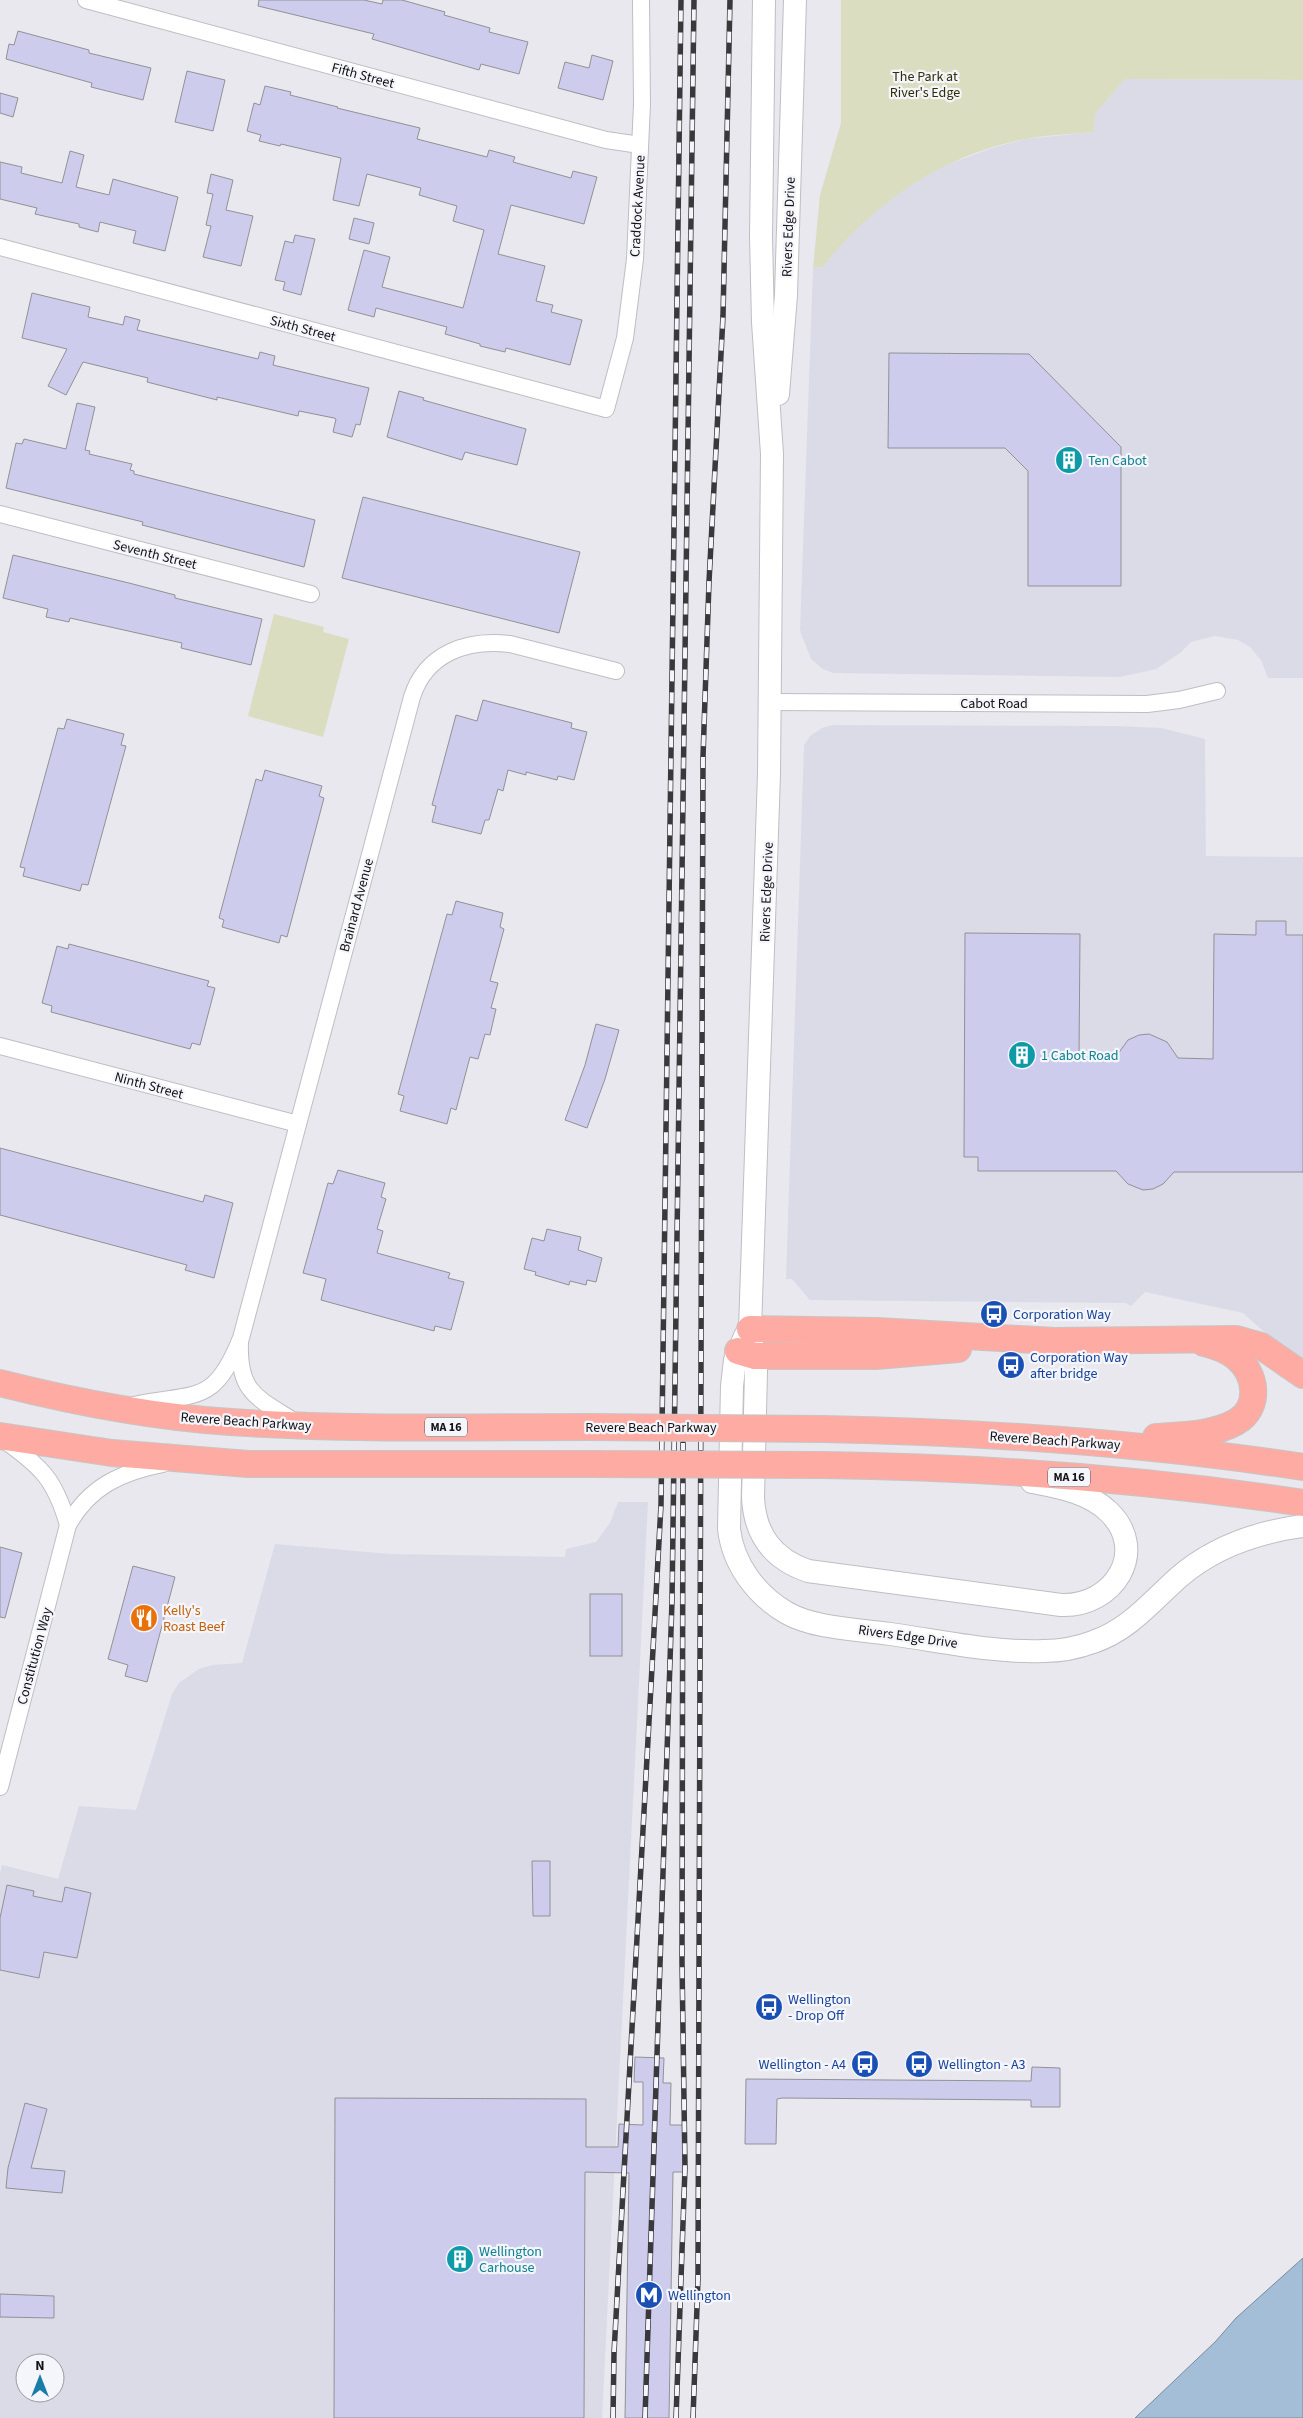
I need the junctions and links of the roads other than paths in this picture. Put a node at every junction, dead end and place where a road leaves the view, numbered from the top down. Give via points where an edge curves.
1 (86, 0) edge
2 (641, 0) edge
3 (764, 0) edge
4 (795, 0) edge
5 (640, 145) junction
6 (0, 247) edge
7 (606, 409) joint
8 (772, 454) junction
9 (0, 514) edge
10 (311, 594) dead end
11 (616, 671) dead end
12 (1217, 691) dead end
13 (770, 702) junction
14 (0, 1046) edge
15 (298, 1124) junction
16 (1181, 1340) junction
17 (748, 1345) junction
18 (234, 1367) junction
19 (1303, 1375) edge
20 (0, 1383) edge
21 (120, 1408) junction
22 (302, 1426) junction
23 (0, 1437) edge
24 (1071, 1441) junction
25 (188, 1461) junction
26 (1303, 1467) edge
27 (934, 1468) junction
28 (1303, 1503) edge
29 (68, 1525) junction
30 (1303, 1526) edge
31 (0, 1787) edge

1 - 5 street, Fifth Street via 597,138
2 - 5 street, Craddock Avenue
3 - 8 main road, Rivers Edge Drive via 761,246
4 - 8 main road, Rivers Edge Drive via 786,295
5 - 7 street, Craddock Avenue via 630,302
6 - 7 street, Sixth Street
8 - 13 main road, Rivers Edge Drive
9 - 10 street, Seventh Street
11 - 15 street, Brainard Avenue via 510,644 493,643 451,652 422,674 412,697
12 - 13 street, Cabot Road via 1147,704
13 - 17 main road, Rivers Edge Drive
14 - 15 street, Ninth Street
15 - 18 street, Brainard Avenue
16 - 17 highway via 1054,1340 876,1356
16 - 19 highway via 1224,1338 1255,1344
16 - 24 highway via 1218,1347 1243,1363 1254,1395 1243,1417 1222,1428 1202,1432
17 - 27 main road, Rivers Edge Drive via 753,1507 762,1537 783,1560 819,1573 1061,1605 1095,1599 1116,1581 1124,1560 1124,1534 1111,1514 1093,1500 1030,1481
17 - 30 main road, Rivers Edge Drive via 732,1386 731,1544 740,1565 755,1586 776,1606 798,1618 832,1626 998,1649 1070,1649 1108,1636 1132,1622 1181,1576 1218,1550 1257,1534
18 - 21 street, Brainard Avenue via 199,1394
18 - 22 street via 260,1400
20 - 21 highway, Revere Beach Parkway / MA 16
21 - 22 highway, Revere Beach Parkway / MA 16 via 212,1420
22 - 24 highway, Revere Beach Parkway / MA 16, bridge via 823,1429
23 - 25 highway, MA 16
23 - 29 street via 39,1468 59,1495
24 - 26 highway, Revere Beach Parkway / MA 16
25 - 27 highway, MA 16, bridge via 308,1466 588,1464
25 - 29 street, Constitution Way via 141,1469 112,1480 84,1500
27 - 28 highway, MA 16 via 1126,1482
29 - 31 street, Constitution Way

